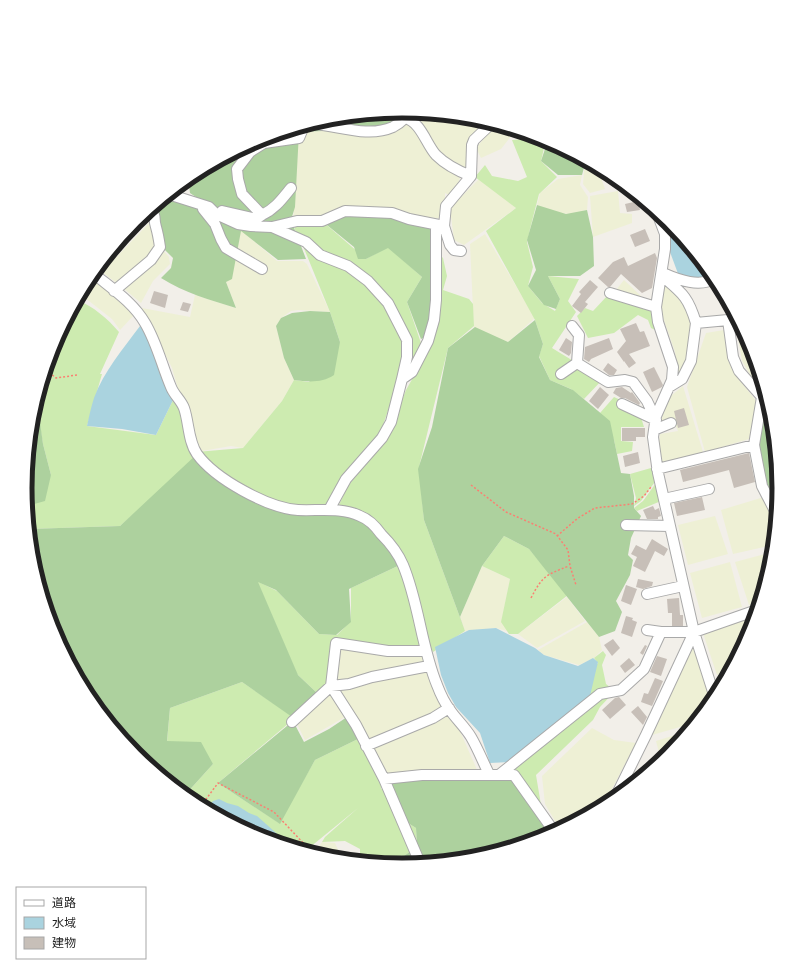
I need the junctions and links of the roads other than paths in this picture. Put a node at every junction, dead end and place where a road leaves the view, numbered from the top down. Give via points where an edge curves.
1 (405, 118) edge
2 (409, 118) edge
3 (325, 126) edge
4 (487, 128) edge
5 (301, 131) edge
6 (270, 142) edge
7 (258, 147) edge
8 (471, 176) junction
9 (291, 188) dead end
10 (174, 196) edge
11 (199, 204) junction
12 (209, 207) junction
13 (154, 213) edge
14 (262, 215) junction
15 (662, 224) edge
16 (440, 225) junction
17 (272, 227) junction
18 (461, 251) dead end
19 (262, 269) dead end
20 (661, 274) junction
21 (98, 277) edge
22 (710, 282) edge
23 (114, 291) junction
24 (610, 293) dead end
25 (656, 307) junction
26 (732, 319) edge
27 (732, 320) edge
28 (696, 323) junction
29 (572, 326) dead end
30 (577, 363) junction
31 (561, 374) dead end
32 (402, 379) junction
33 (669, 388) junction
34 (760, 394) edge
35 (761, 401) edge
36 (622, 404) dead end
37 (671, 423) dead end
38 (655, 425) junction
39 (754, 445) junction
40 (658, 474) junction
41 (709, 489) dead end
42 (664, 499) junction
43 (771, 504) edge
44 (330, 510) junction
45 (626, 525) dead end
46 (670, 526) junction
47 (684, 586) junction
48 (646, 594) dead end
49 (750, 613) edge
50 (647, 630) dead end
51 (661, 632) junction
52 (694, 632) junction
53 (426, 651) junction
54 (430, 666) junction
55 (331, 686) junction
56 (712, 689) edge
57 (448, 708) junction
58 (292, 722) dead end
59 (366, 746) junction
60 (494, 775) junction
61 (384, 779) junction
62 (621, 785) edge
63 (550, 826) edge
64 (418, 857) edge

1 - 3 street via 394,127 368,132
2 - 8 street via 419,128 436,156
4 - 8 street via 472,145
5 - 6 street via 299,138
7 - 14 street via 250,152 237,169 242,194
8 - 16 street via 446,206
9 - 14 street via 277,205
10 - 11 street
11 - 12 street
11 - 19 street via 215,224 226,248
12 - 14 street via 256,219
12 - 17 street via 216,214 238,224
13 - 23 street via 160,247 151,260
15 - 20 street via 665,248
16 - 17 street via 409,220 392,213 345,211 322,221 296,221
16 - 18 street via 454,250
16 - 32 street via 434,320 428,341 412,372
17 - 32 street via 306,242 320,255 348,266 368,281 388,303 407,340 407,357
20 - 22 street via 690,282
20 - 25 street
20 - 28 street via 684,296
21 - 23 street
23 - 44 street via 133,307 145,322 172,390 181,401 197,454 235,486 259,499 297,510
24 - 25 street
25 - 33 street via 672,367
26 - 28 street
27 - 34 street via 733,357 739,371
28 - 33 street via 691,361 682,379
29 - 30 street via 579,335
30 - 31 street
30 - 38 street via 608,382 633,382 647,401
32 - 44 street via 391,422 382,438 346,479
33 - 38 street
35 - 39 street
36 - 38 street
37 - 38 street
38 - 40 street via 652,438
39 - 40 street
39 - 43 street via 762,486
40 - 42 street
41 - 42 street
42 - 46 street
44 - 53 street via 361,516 393,547 410,585
45 - 46 street
46 - 47 street
47 - 48 street
47 - 52 street
49 - 52 street
50 - 51 street
51 - 52 street
51 - 60 street via 644,669 633,680 621,690 600,694
52 - 56 street
52 - 62 street
53 - 54 street
53 - 55 street via 388,651 336,644
54 - 55 street
54 - 57 street
55 - 58 street
55 - 59 street via 356,724
57 - 59 street via 433,718
57 - 60 street via 471,737
59 - 61 street
60 - 61 street via 422,775
60 - 63 street via 514,775
61 - 64 street

